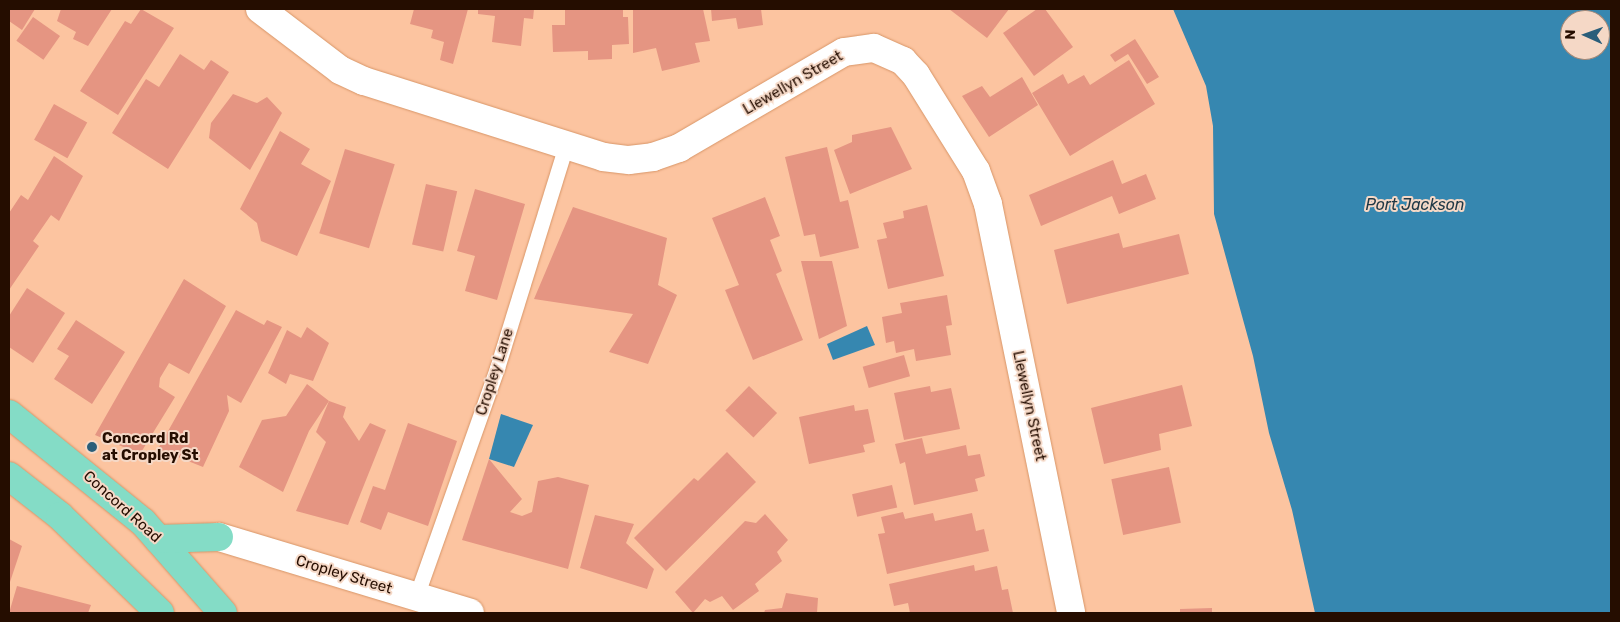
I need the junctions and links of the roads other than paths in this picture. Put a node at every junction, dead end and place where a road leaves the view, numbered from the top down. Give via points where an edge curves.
1 (260, 9) edge
2 (566, 145) junction
3 (9, 414) edge
4 (9, 476) edge
5 (219, 537) joint
6 (158, 539) junction
7 (416, 597) junction
8 (149, 609) edge
9 (223, 613) edge
10 (470, 613) edge
11 (1071, 613) edge

1 - 2 street, Llewellyn Street via 340,70 364,81
2 - 7 lane, Cropley Lane via 497,368
2 - 11 street, Llewellyn Street via 603,157 628,160 653,157 679,148 844,52 874,48 903,61 916,75 976,171 988,204
3 - 6 highway, Concord Road via 136,516
4 - 8 highway via 60,516
5 - 6 highway
5 - 7 street, Cropley Street
6 - 9 highway, Concord Road
7 - 10 street, Cropley Street

